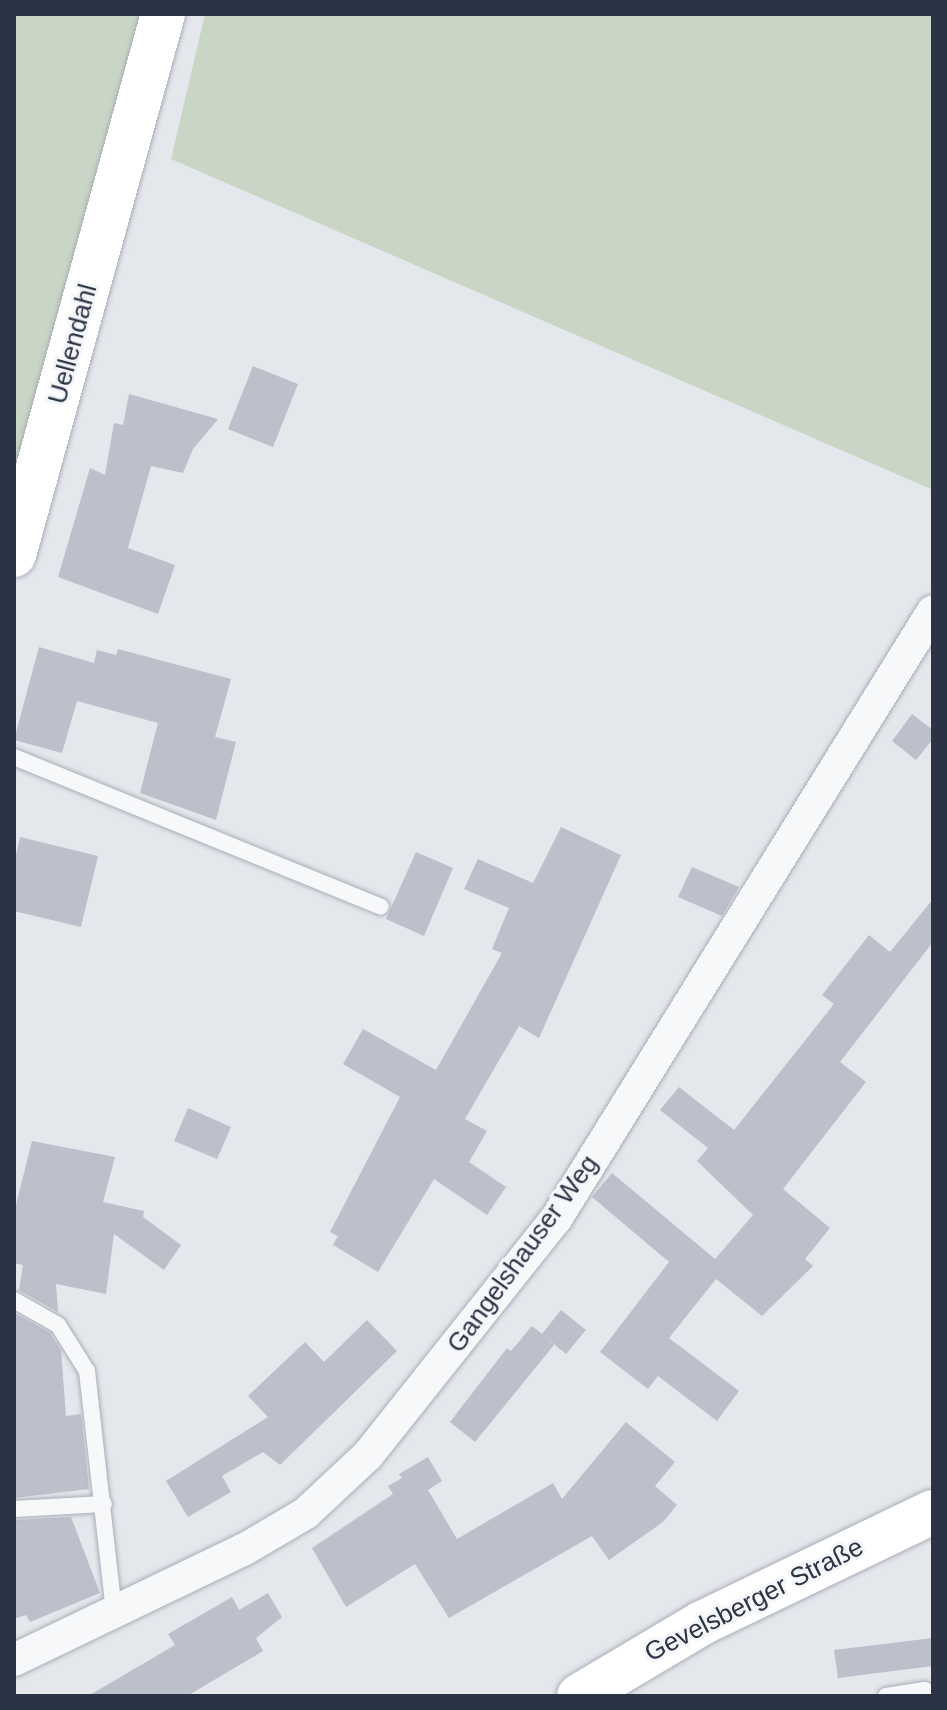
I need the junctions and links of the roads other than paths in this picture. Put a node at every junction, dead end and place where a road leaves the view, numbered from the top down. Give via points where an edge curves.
1 (163, 14) edge
2 (23, 488) edge
3 (14, 555) edge
4 (933, 611) edge
5 (14, 757) edge
6 (381, 907) dead end
7 (14, 1300) edge
8 (104, 1504) junction
9 (14, 1509) edge
10 (933, 1512) edge
11 (114, 1611) junction
12 (14, 1660) edge
13 (579, 1696) edge
14 (886, 1696) edge
15 (928, 1696) edge

1 - 2 main road, Uellendahl
2 - 3 main road, Uellendahl
4 - 11 street, Gangelshauser Weg via 556,1219 455,1351 368,1455 306,1513 188,1578
5 - 6 lane
7 - 8 lane via 58,1325 87,1371
8 - 9 lane
8 - 11 lane
10 - 13 main road, Gevelsberger Straße via 702,1623
11 - 12 street, Gangelshauser Weg
14 - 15 lane via 925,1690

